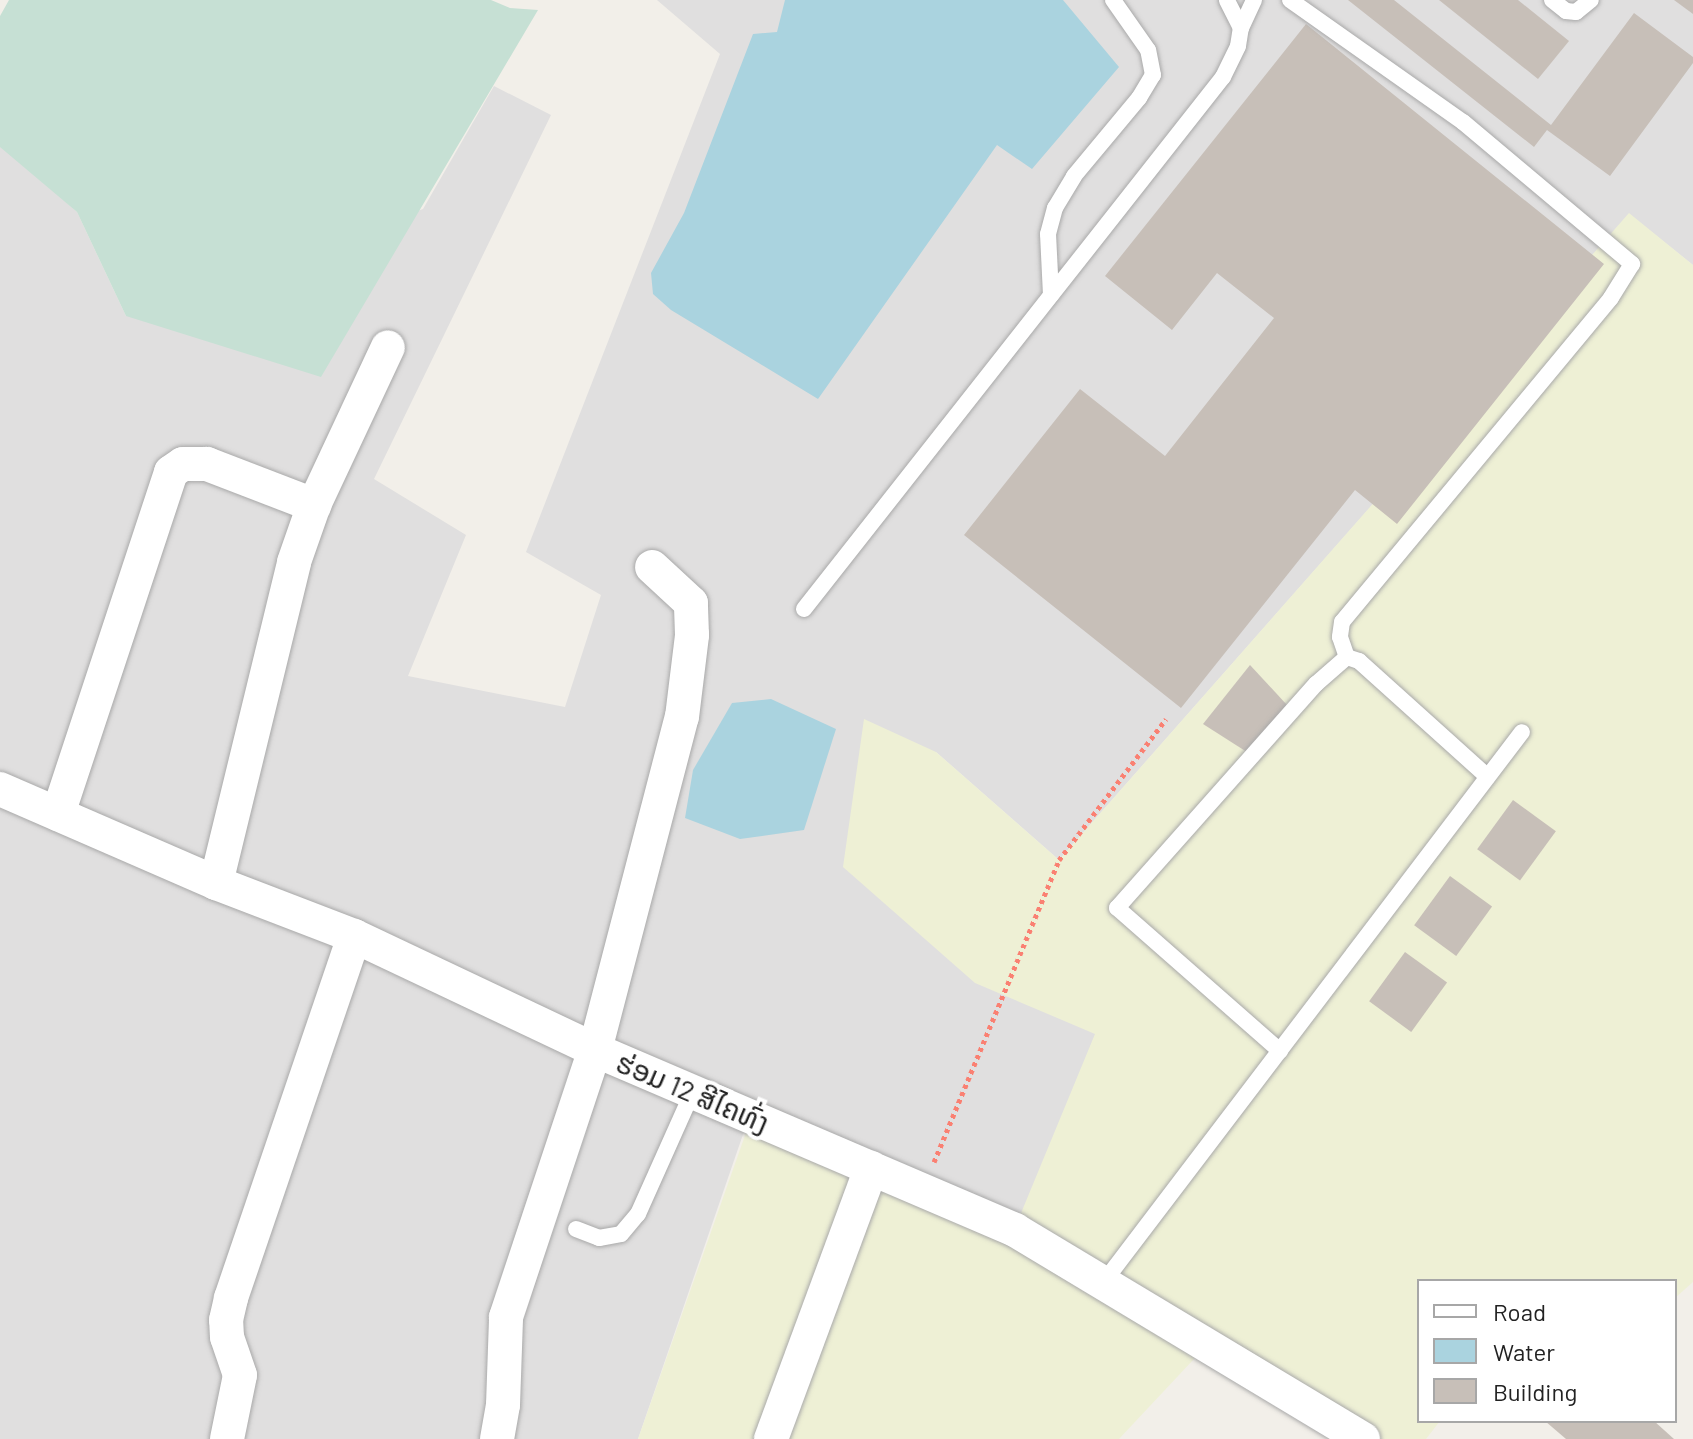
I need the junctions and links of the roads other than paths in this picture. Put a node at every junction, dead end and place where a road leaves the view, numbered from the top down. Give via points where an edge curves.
1 (1113, 0) edge
2 (1227, 0) edge
3 (1254, 0) edge
4 (1290, 0) edge
5 (1552, 0) edge
6 (1591, 0) edge
7 (1241, 28) junction
8 (1051, 295) junction
9 (388, 347) dead end
10 (314, 505) junction
11 (652, 567) dead end
12 (804, 609) dead end
13 (1347, 657) junction
14 (1522, 732) dead end
15 (1488, 777) junction
16 (2, 797) edge
17 (58, 814) junction
18 (216, 883) junction
19 (354, 936) junction
20 (595, 1050) junction
21 (1280, 1051) junction
22 (692, 1093) junction
23 (871, 1168) junction
24 (576, 1229) dead end
25 (1103, 1283) junction
26 (227, 1439) edge
27 (497, 1439) edge
28 (771, 1439) edge
29 (1363, 1439) edge

1 - 8 lane via 1148,50 1153,75 1055,208 1048,234
2 - 7 lane
3 - 7 lane
4 - 13 lane via 1463,122 1632,264 1611,298 1342,622 1340,637
5 - 6 lane via 1576,12
7 - 8 lane via 1223,77
8 - 12 lane
9 - 10 street
10 - 17 street via 207,464 183,464 171,472
10 - 18 street via 294,562
11 - 20 street via 691,603 688,674 682,717
13 - 15 lane via 1359,661
13 - 21 lane via 1316,684 1117,908
14 - 15 lane
15 - 21 lane
16 - 17 street, ຮ່ອມ 12 ສີໄຄທົ່ງ
17 - 18 street, ຮ່ອມ 12 ສີໄຄທົ່ງ
18 - 19 street, ຮ່ອມ 12 ສີໄຄທົ່ງ
19 - 20 street, ຮ່ອມ 12 ສີໄຄທົ່ງ
19 - 26 street via 231,1298 227,1337 240,1375
20 - 22 street, ຮ່ອມ 12 ສີໄຄທົ່ງ
20 - 27 street via 506,1317
21 - 25 lane
22 - 23 street, ຮ່ອມ 12 ສີໄຄທົ່ງ
22 - 24 lane via 638,1214 621,1234 599,1238
23 - 25 street, ຮ່ອມ 12 ສີໄຄທົ່ງ via 1015,1230
23 - 28 street
25 - 29 street, ຮ່ອມ 12 ສີໄຄທົ່ງ

